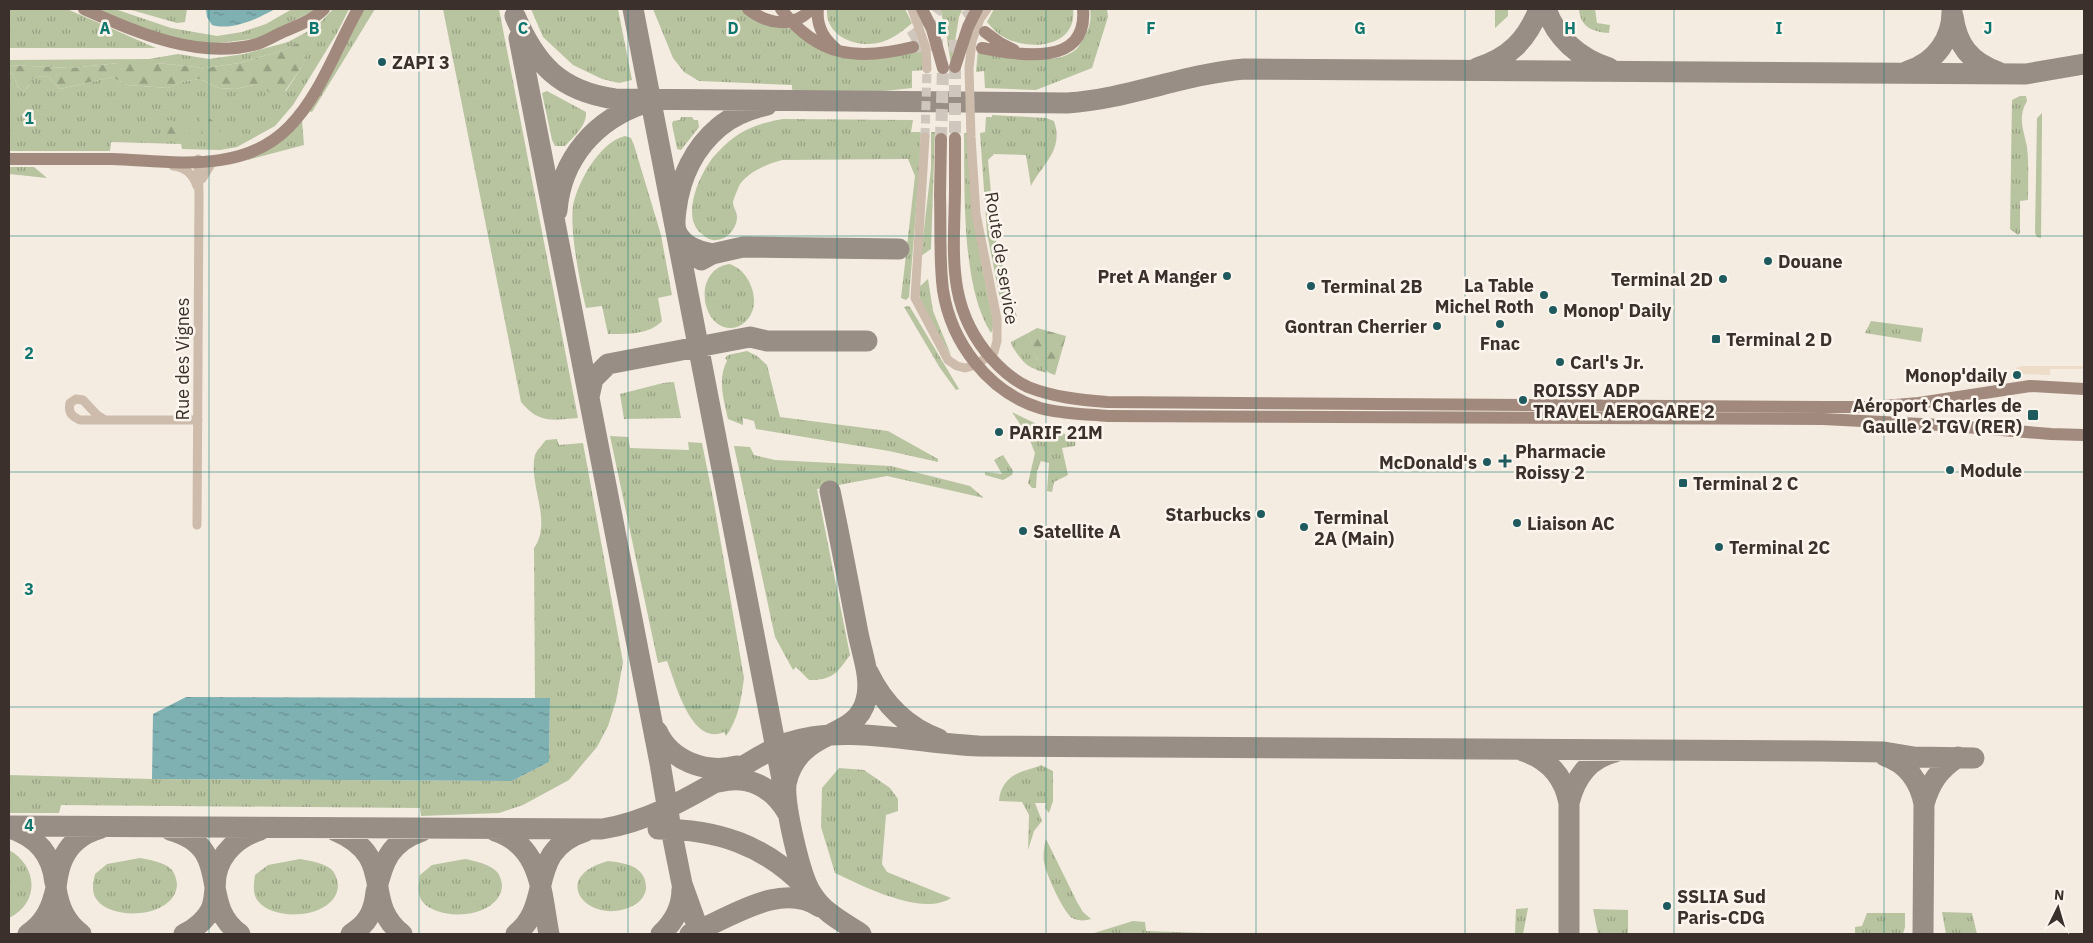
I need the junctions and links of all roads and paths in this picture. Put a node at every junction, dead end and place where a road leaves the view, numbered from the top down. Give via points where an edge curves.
1 (84, 9) edge
2 (324, 9) edge
3 (358, 9) edge
4 (748, 9) edge
5 (782, 9) edge
6 (811, 9) edge
7 (818, 9) edge
8 (912, 9) edge
9 (922, 9) edge
10 (932, 9) edge
11 (968, 9) edge
12 (976, 9) edge
13 (987, 9) edge
14 (1083, 9) edge
15 (791, 21) junction
16 (346, 30) junction
17 (985, 32) tunnel mouth
18 (912, 43) tunnel mouth
19 (982, 48) tunnel mouth
20 (845, 53) junction
21 (1031, 54) junction
22 (949, 67) junction
23 (927, 69) tunnel mouth
24 (925, 137) tunnel mouth
25 (955, 138) tunnel mouth
26 (941, 139) tunnel mouth
27 (9, 159) edge
28 (114, 160) junction
29 (200, 160) junction
30 (143, 162) junction
31 (199, 194) junction
32 (2084, 389) edge
33 (106, 420) dead end
34 (198, 420) junction
35 (2084, 435) edge
36 (197, 525) dead end

1 - 2 main road via 173,43 222,48 257,44 316,17
3 - 16 main road
4 - 15 main road via 767,20
5 - 15 main road
6 - 15 main road
7 - 20 main road via 820,30 834,48
8 - 23 street via 926,48
9 - 22 main road
10 - 22 main road
11 - 22 main road
12 - 22 main road
13 - 24 street, Route de service via 972,41 969,68 971,137 976,214 997,319 998,341 994,352 976,365 965,368 948,360 915,298
14 - 21 main road via 1083,22 1070,46 1047,55
15 - 20 main road via 814,41
16 - 29 main road via 280,127 262,141
16 - 29 main road via 315,91 290,126 266,146 232,159
17 - 21 main road via 1000,43
18 - 20 main road via 878,53
19 - 21 main road
25 - 32 main road, bridge via 954,255 963,316 977,342 1000,367 1027,386 1064,398 1117,403 1826,408 1919,403 2030,386
26 - 35 main road, bridge via 941,257 943,290 951,321 965,348 986,376 1039,407 1108,416 1823,419
27 - 28 main road
28 - 29 main road via 152,154
28 - 30 main road
29 - 30 main road
29 - 31 street, Rue des Vignes
29 - 31 street, Rue des Vignes via 202,178
30 - 31 street, Rue des Vignes via 183,168 194,178
31 - 34 street, Rue des Vignes
33 - 34 street
34 - 36 street, Rue des Vignes

